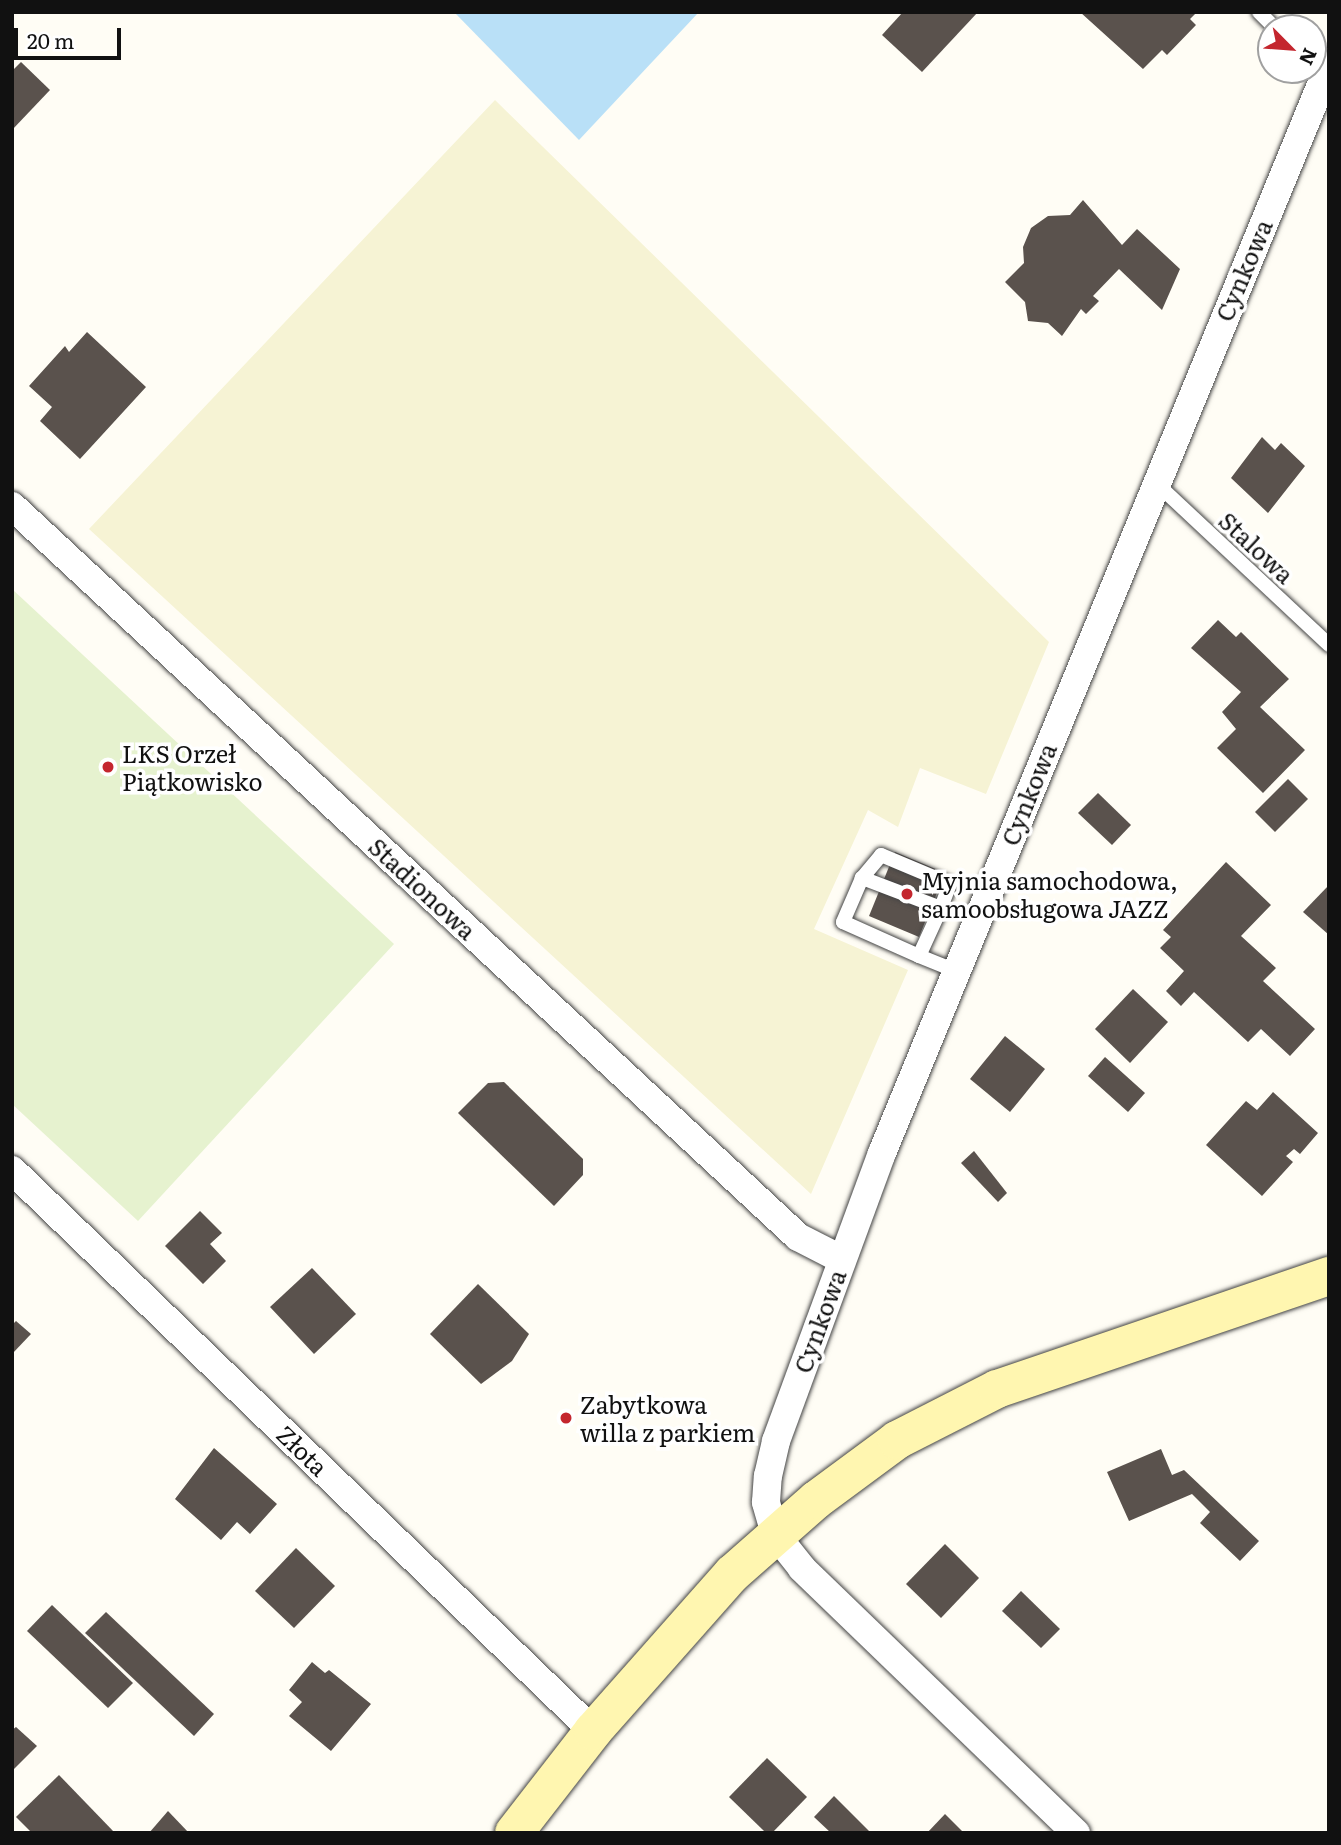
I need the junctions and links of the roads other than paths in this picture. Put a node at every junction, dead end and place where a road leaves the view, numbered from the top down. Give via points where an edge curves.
1 (1319, 84) edge
2 (1155, 482) junction
3 (12, 506) edge
4 (1329, 645) edge
5 (862, 878) junction
6 (941, 908) junction
7 (919, 956) junction
8 (956, 971) junction
9 (12, 1170) edge
10 (841, 1259) junction
11 (1329, 1276) edge
12 (775, 1534) junction
13 (593, 1731) junction
14 (514, 1833) edge
15 (1076, 1833) edge

1 - 2 street, Cynkowa
2 - 4 lane, Stalowa
2 - 8 street, Cynkowa
3 - 10 street, Stadionowa via 798,1237
5 - 6 lane
5 - 6 lane via 881,855 950,884
5 - 7 lane via 843,922
6 - 7 lane
7 - 8 lane
8 - 10 street, Cynkowa
9 - 13 street, Złota
10 - 12 street, Cynkowa via 776,1441 766,1502
11 - 12 street via 1094,1353 968,1402 897,1440
12 - 13 street via 680,1630
12 - 15 street via 809,1575
13 - 14 street

